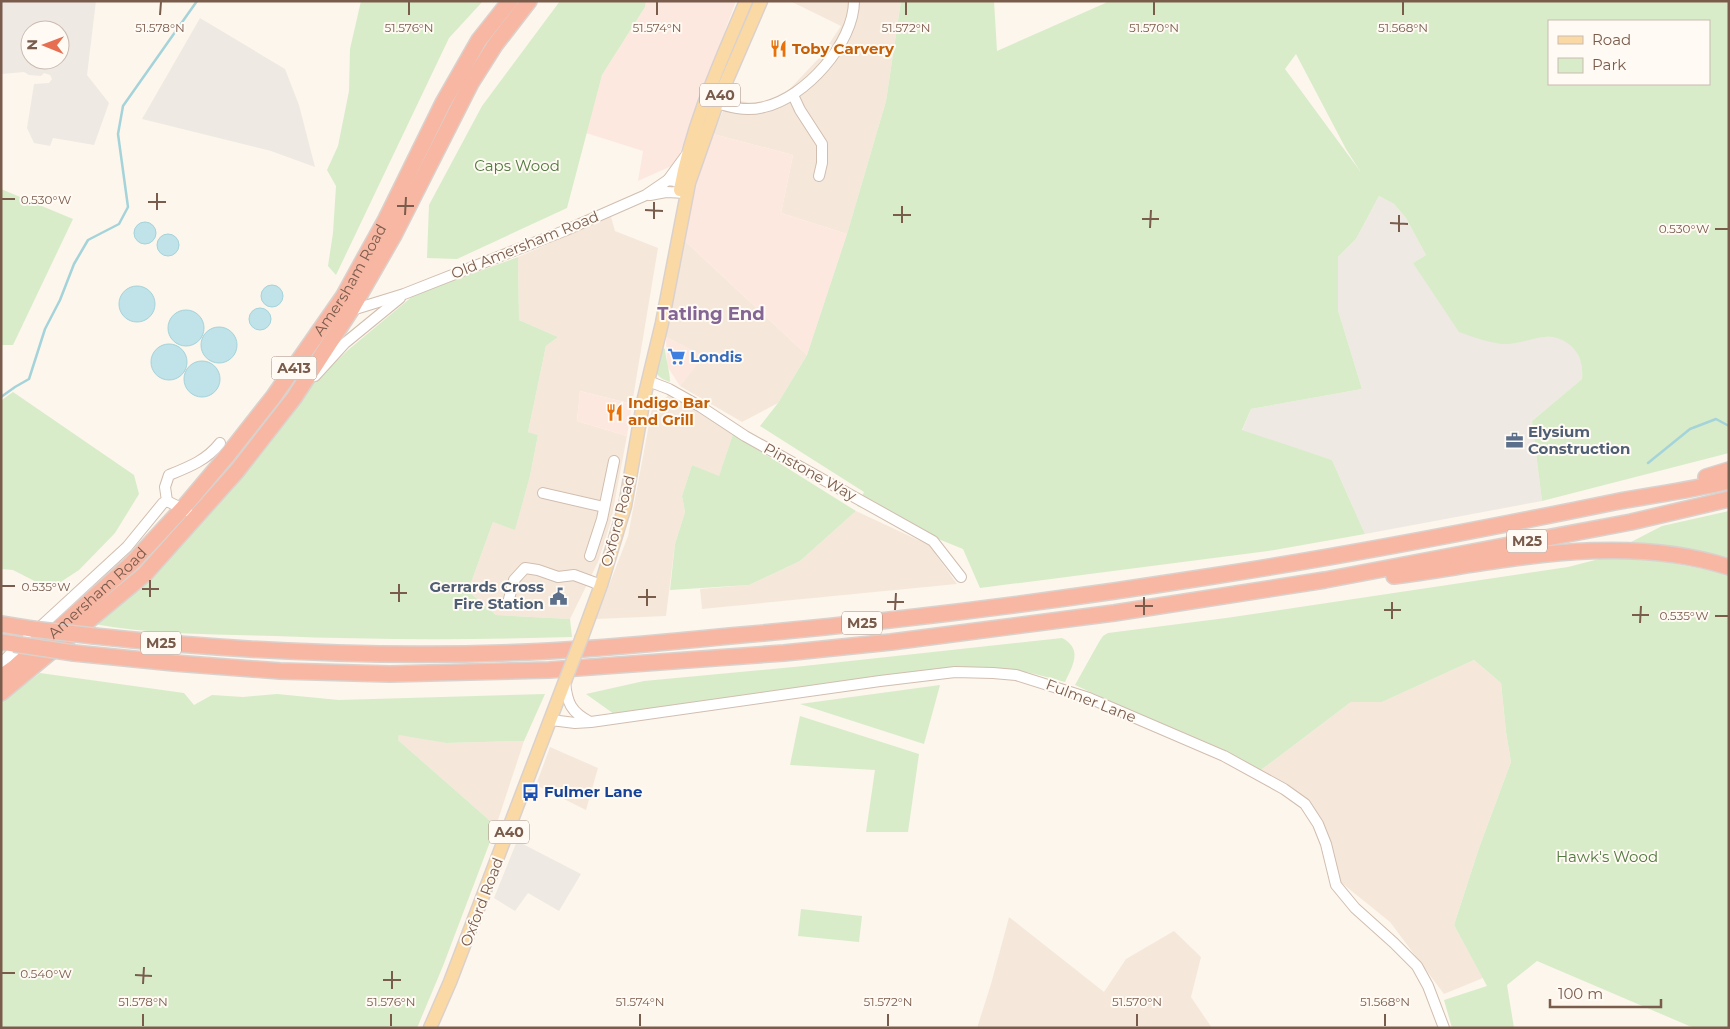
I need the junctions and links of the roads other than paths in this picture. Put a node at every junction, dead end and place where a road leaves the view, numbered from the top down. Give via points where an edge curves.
1 (510, 1) edge
2 (529, 1) edge
3 (746, 1) edge
4 (762, 1) edge
5 (854, 1) edge
6 (734, 30) junction
7 (748, 30) junction
8 (792, 95) junction
9 (711, 101) junction
10 (688, 153) junction
11 (818, 176) dead end
12 (668, 180) junction
13 (684, 188) junction
14 (646, 195) junction
15 (404, 294) junction
16 (351, 310) junction
17 (317, 336) junction
18 (648, 381) junction
19 (294, 398) junction
20 (220, 443) dead end
21 (614, 461) dead end
22 (1729, 470) edge
23 (1729, 481) edge
24 (543, 493) dead end
25 (1660, 493) junction
26 (1729, 499) edge
27 (167, 501) junction
28 (604, 506) junction
29 (183, 508) junction
30 (196, 519) junction
31 (602, 519) junction
32 (620, 522) junction
33 (590, 556) dead end
34 (1729, 567) edge
35 (961, 578) dead end
36 (1325, 580) junction
37 (601, 585) junction
38 (509, 598) dead end
39 (1, 624) edge
40 (8, 643) edge
41 (1, 663) edge
42 (1, 677) edge
43 (565, 681) junction
44 (1, 693) edge
45 (550, 720) junction
46 (591, 722) junction
47 (430, 1028) edge
48 (1444, 1028) edge

1 - 17 highway, Amersham Road / A413 via 479,40 443,103 353,280
2 - 16 highway, A413 via 471,83 394,235
3 - 6 main road, A40
4 - 7 main road, Oxford Road / A40
5 - 8 street via 854,14 841,44 817,75
6 - 7 main road
6 - 9 main road, A40
7 - 9 main road, Oxford Road / A40
8 - 9 street via 765,107 741,110
8 - 11 street via 822,144
9 - 10 main road, A40
9 - 13 main road, Oxford Road / A40
10 - 12 street, Old Amersham Road
10 - 13 main road, A40
12 - 13 street
12 - 14 street, Old Amersham Road
13 - 14 street, Old Amersham Road
13 - 18 main road, Oxford Road / A40 via 662,323
14 - 15 street, Old Amersham Road
15 - 16 street, Old Amersham Road
15 - 19 street, Old Amersham Road via 345,343
16 - 17 street, Old Amersham Road via 334,319
16 - 19 highway, A413
17 - 29 highway, Amersham Road / A413 via 256,419
18 - 32 main road, Oxford Road / A40
18 - 35 street, Pinstone Way via 669,389 745,436 933,541
19 - 30 highway, A413
20 - 27 street via 206,458 169,475 164,487
21 - 28 street
22 - 25 highway
23 - 25 highway, M25
24 - 28 street
25 - 39 highway, M25, bridge via 1316,560 1118,592 886,621 613,647 496,653 334,653 228,648
26 - 36 highway, M25 via 1631,522
27 - 29 street
27 - 41 street via 127,547
28 - 31 street
29 - 30 street
29 - 42 highway, Amersham Road / A413 via 132,563
30 - 44 highway, A413 via 145,574
31 - 32 street
31 - 33 street
32 - 37 main road, Oxford Road / A40
34 - 36 highway, M25 via 1676,554 1607,549 1380,578
36 - 40 highway, M25, bridge via 1114,614 891,642 549,670 417,674 280,671 74,653
37 - 38 street via 574,575 558,577 525,568 514,580
37 - 43 main road, Oxford Road / A40, bridge
43 - 45 main road, Oxford Road / A40
43 - 46 street via 571,706
45 - 46 street, Fulmer Lane
45 - 47 main road, Oxford Road / A40 via 461,956
46 - 48 street, Fulmer Lane via 955,672 1016,675 1070,691 1208,748 1305,804 1326,844 1336,885 1355,908 1417,966

